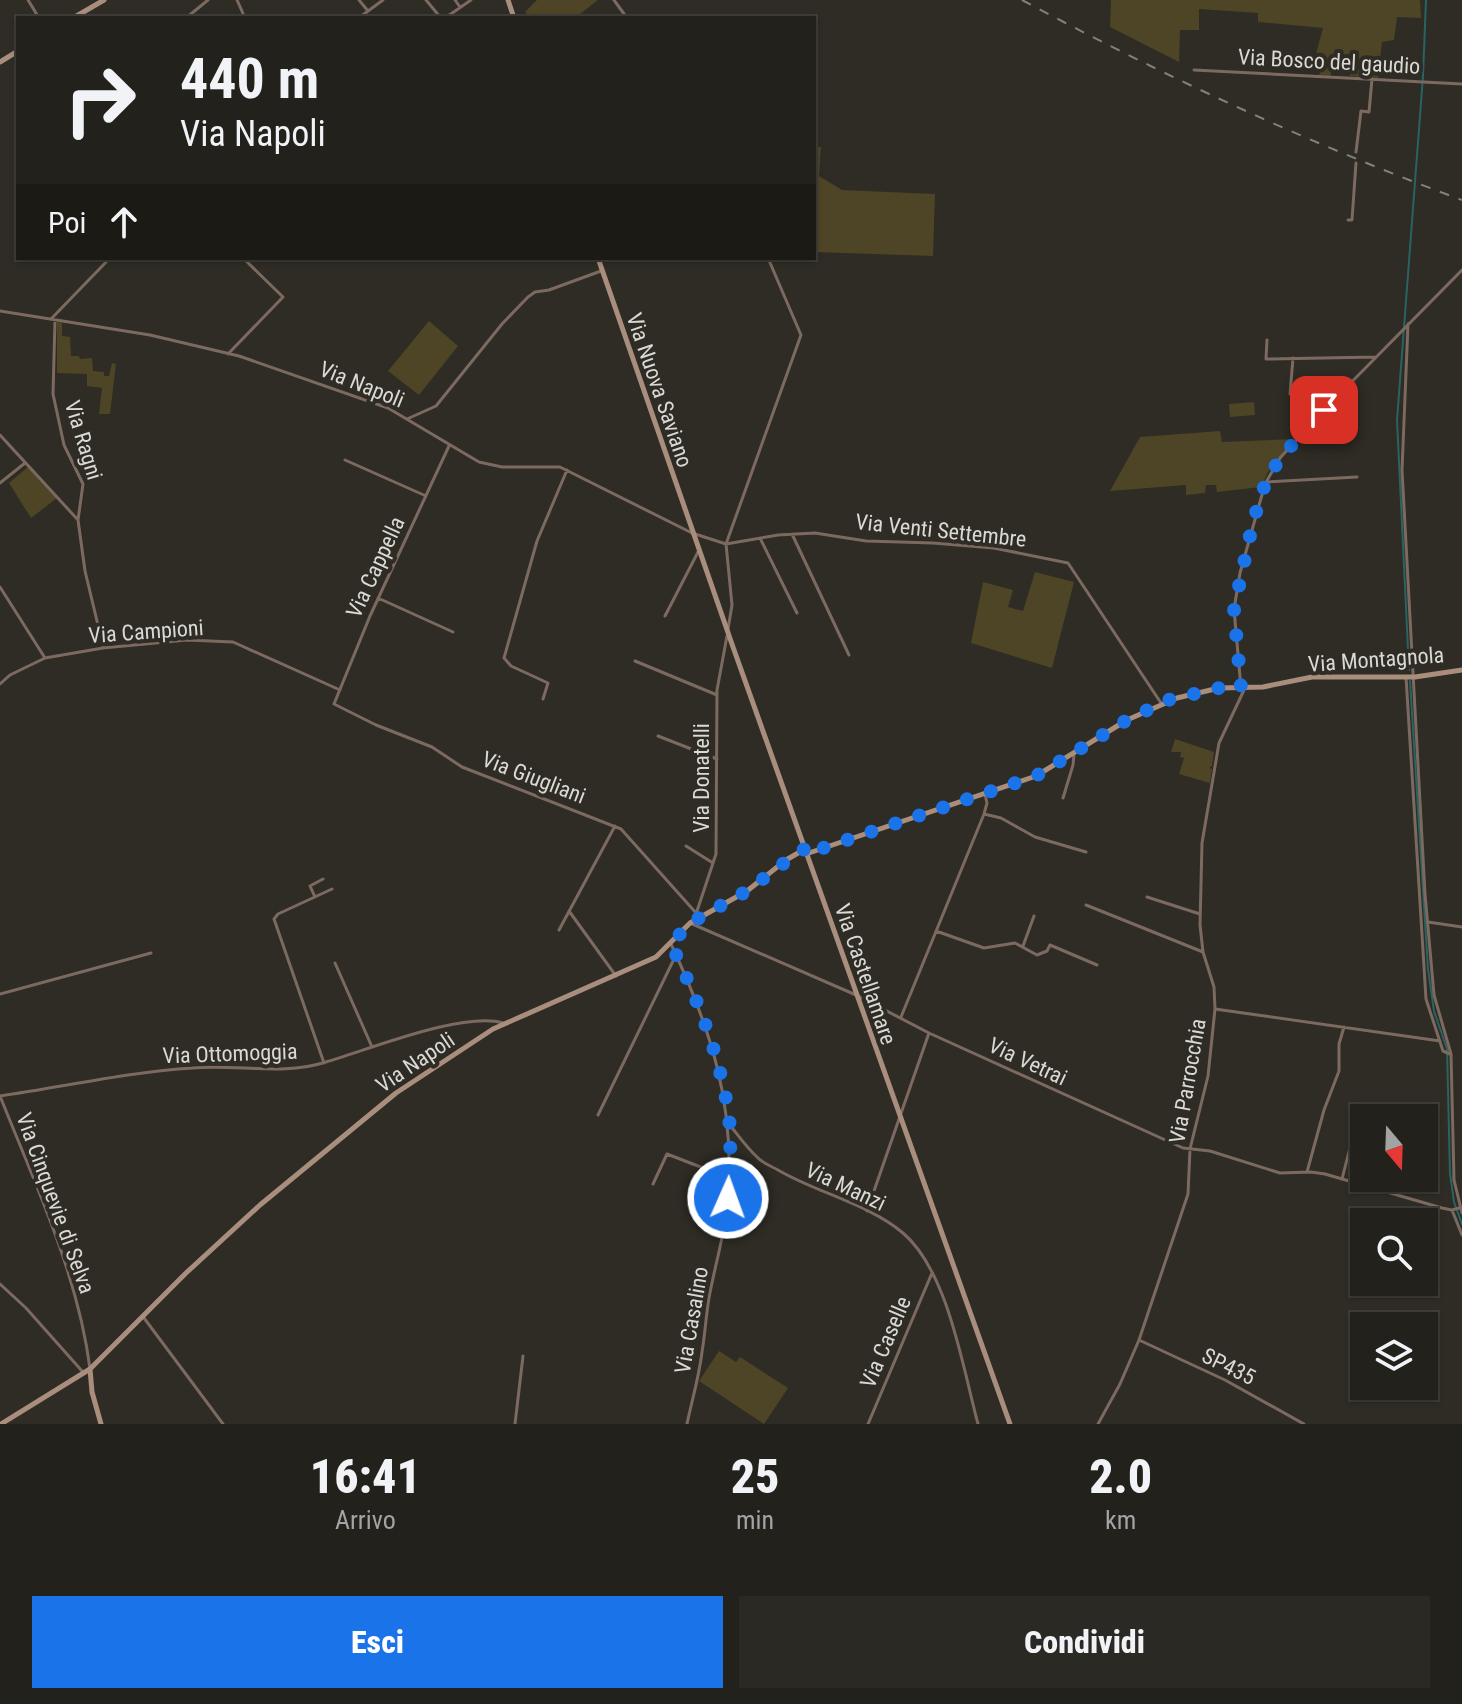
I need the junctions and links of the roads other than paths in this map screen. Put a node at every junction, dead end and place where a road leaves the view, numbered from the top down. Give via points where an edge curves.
1 (104, 0) edge
2 (208, 0) edge
3 (359, 0) edge
4 (383, 0) edge
5 (426, 0) edge
6 (455, 0) edge
7 (471, 0) edge
8 (460, 7) junction
9 (368, 11) junction
10 (76, 16) edge
11 (188, 16) edge
12 (362, 16) edge
13 (371, 16) edge
14 (441, 16) edge
15 (446, 16) edge
16 (1194, 70) dead end
17 (1372, 79) junction
18 (1462, 84) edge
19 (1356, 152) dead end
20 (1356, 163) dead end
21 (1348, 220) dead end
22 (108, 260) edge
23 (245, 260) edge
24 (599, 260) edge
25 (769, 260) edge
26 (602, 270) junction
27 (1462, 270) edge
28 (0, 311) edge
29 (53, 320) junction
30 (1406, 327) junction
31 (1267, 340) dead end
32 (228, 354) junction
33 (1376, 357) junction
34 (1293, 358) junction
35 (1290, 394) dead end
36 (407, 419) junction
37 (0, 435) edge
38 (449, 446) junction
39 (345, 460) dead end
40 (26, 463) junction
41 (567, 470) junction
42 (1357, 477) dead end
43 (1266, 482) junction
44 (0, 483) edge
45 (426, 496) junction
46 (78, 520) junction
47 (692, 533) junction
48 (792, 534) junction
49 (760, 538) junction
50 (726, 544) junction
51 (699, 551) junction
52 (0, 587) edge
53 (378, 598) junction
54 (797, 613) dead end
55 (665, 616) dead end
56 (453, 632) dead end
57 (728, 633) junction
58 (103, 648) junction
59 (849, 655) dead end
60 (45, 658) junction
61 (635, 661) dead end
62 (1462, 670) edge
63 (1410, 677) junction
64 (0, 684) edge
65 (1243, 688) junction
66 (340, 690) junction
67 (717, 695) junction
68 (543, 699) dead end
69 (1161, 703) junction
70 (334, 704) joint
71 (658, 736) dead end
72 (1074, 754) junction
73 (717, 759) junction
74 (985, 794) junction
75 (1063, 798) dead end
76 (984, 814) junction
77 (615, 826) junction
78 (686, 846) dead end
79 (805, 851) junction
80 (1086, 852) dead end
81 (713, 863) junction
82 (323, 879) dead end
83 (332, 889) dead end
84 (315, 897) junction
85 (1147, 897) dead end
86 (1086, 905) dead end
87 (569, 911) junction
88 (1200, 914) junction
89 (1034, 916) dead end
90 (694, 919) junction
91 (1428, 922) junction
92 (1462, 927) edge
93 (559, 930) dead end
94 (936, 931) junction
95 (671, 944) junction
96 (1023, 946) junction
97 (1203, 952) junction
98 (151, 953) dead end
99 (676, 955) junction
100 (335, 963) dead end
101 (1097, 965) dead end
102 (616, 976) junction
103 (0, 994) edge
104 (856, 995) junction
105 (1215, 1009) junction
106 (901, 1018) junction
107 (504, 1024) junction
108 (1344, 1027) junction
109 (929, 1033) junction
110 (1440, 1041) junction
111 (372, 1047) junction
112 (1448, 1053) junction
113 (324, 1063) junction
114 (0, 1096) edge
115 (598, 1115) dead end
116 (899, 1117) junction
117 (729, 1124) junction
118 (1350, 1148) edge
119 (1190, 1149) junction
120 (1454, 1155) junction
121 (1462, 1156) edge
122 (1307, 1172) junction
123 (729, 1178) junction
124 (1342, 1179) junction
125 (1350, 1182) edge
126 (653, 1184) dead end
127 (1389, 1192) edge
128 (1460, 1200) edge
129 (1456, 1209) junction
130 (867, 1211) junction
131 (1462, 1213) edge
132 (1462, 1235) edge
133 (933, 1272) junction
134 (0, 1284) edge
135 (144, 1318) junction
136 (1139, 1340) junction
137 (523, 1356) dead end
138 (90, 1369) junction
139 (83, 1373) junction
140 (1, 1424) edge
141 (101, 1424) edge
142 (223, 1424) edge
143 (515, 1424) edge
144 (687, 1424) edge
145 (868, 1424) edge
146 (978, 1424) edge
147 (1010, 1424) edge
148 (1098, 1424) edge
149 (1304, 1424) edge

1 - 10 street
2 - 11 street
3 - 9 street
4 - 9 street
5 - 14 street
6 - 8 street
7 - 8 street
8 - 15 street
9 - 12 street
9 - 13 street
16 - 17 street, Via Bosco del gaudio
17 - 18 street, Via Bosco del gaudio
17 - 19 street via 1369,112 1361,111
20 - 21 street
22 - 29 street
23 - 32 street via 283,297
24 - 26 street, Via Nuova Saviano
25 - 50 street via 801,335
26 - 36 street via 528,297 436,406
26 - 47 street, Via Nuova Saviano
27 - 30 street
28 - 29 street, Via Napoli
29 - 32 street, Via Napoli
29 - 46 street, Via Ragni via 53,394 64,445 83,484
30 - 33 street
30 - 63 street via 1401,443
31 - 34 street via 1266,359
32 - 36 street, Via Napoli
33 - 34 street
33 - 43 street via 1280,458
34 - 35 street
36 - 38 street, Via Napoli
37 - 40 street, Via Ragni
38 - 41 street, Via Napoli via 489,466
38 - 45 street, Via Cappella
39 - 45 street
40 - 44 street
40 - 46 street, Via Ragni
41 - 47 street, Via Napoli
41 - 68 street via 537,541 504,658 548,683
42 - 43 street
43 - 65 street via 1234,609
45 - 53 street, Via Cappella
46 - 58 street, Via Ragni
47 - 50 street, Via Venti Settembre
47 - 51 street, Via Castellamare
48 - 49 street, Via Venti Settembre
48 - 59 street
48 - 69 street, Via Venti Settembre via 979,546 1068,563
49 - 50 street, Via Venti Settembre
49 - 54 street
50 - 57 street, Via Donatelli via 732,605
51 - 55 street
51 - 57 street, Via Castellamare
52 - 60 street
53 - 56 street
53 - 66 street, Via Cappella
57 - 67 street, Via Donatelli
57 - 79 street, Via Castellamare
58 - 60 street, Via Campioni
58 - 66 street, Via Campioni via 187,640 233,642
60 - 64 street, Via Campioni
61 - 67 street
62 - 63 street, Via Montagnola
63 - 65 street, Via Montagnola via 1326,676
63 - 91 street
63 - 110 street via 1426,999
65 - 69 street, Via Montagnola via 1219,688
65 - 88 street, Via Parrocchia via 1217,752 1202,843
66 - 70 street, Via Cappella
67 - 73 street, Via Donatelli
69 - 72 street, Via Montagnola
70 - 77 street, Via Giugliani via 432,747 462,767
71 - 73 street
72 - 74 street, Via Montagnola via 1036,776
72 - 75 street
73 - 81 street, Via Donatelli
74 - 76 street
74 - 79 street, Via Napoli
76 - 80 street
76 - 94 street
77 - 87 street
77 - 90 street, Via Giugliani
78 - 81 street
79 - 90 street, Via Napoli
79 - 104 street, Via Castellamare
81 - 90 street, Via Donatelli
82 - 84 street via 310,886
83 - 84 street
84 - 113 street via 274,919
85 - 88 street
86 - 97 street
87 - 93 street
87 - 102 street
88 - 97 street, Via Parrocchia
89 - 96 street
90 - 95 street, Via Napoli
90 - 104 street, Via Vetrai
91 - 92 street
91 - 112 street via 1434,995
94 - 96 street via 984,948
94 - 106 street
95 - 99 street, Via Casalino
95 - 102 street, Via Napoli
96 - 101 street via 1037,955 1050,945
97 - 105 street, Via Parrocchia
98 - 103 street
99 - 115 street
99 - 117 street, Via Casalino via 716,1059
100 - 111 street
102 - 107 street, Via Napoli
104 - 106 street, Via Vetrai
104 - 116 street, Via Castellamare
105 - 108 street
105 - 119 street, Via Parrocchia via 1208,1076
106 - 109 street, Via Vetrai
107 - 111 street, Via Ottomoggia via 484,1021 429,1029
107 - 135 street, Via Napoli via 406,1085 322,1152 210,1250
108 - 110 street
108 - 122 street via 1339,1071
109 - 116 street
109 - 119 street, Via Vetrai
110 - 112 street
111 - 113 street, Via Ottomoggia
112 - 120 street
113 - 114 street, Via Ottomoggia via 166,1070
114 - 138 street, Via Cinquevie di Selva via 54,1229
116 - 130 street
116 - 147 street, Via Castellamare
117 - 123 street, Via Casalino
117 - 130 street, Via Manzi via 758,1159 805,1186
118 - 124 street
119 - 122 street, Via Vetrai via 1270,1171
119 - 136 street, Via Parrocchia via 1186,1203
120 - 121 street
120 - 128 street
122 - 124 street, Via Vetrai
123 - 126 street via 667,1154
123 - 144 street, Via Casalino
124 - 125 street, Via Vetrai
127 - 129 street, Via Vetrai
128 - 129 street
129 - 131 street
129 - 132 street
130 - 133 street, Via Manzi via 903,1233
133 - 145 street, Via Caselle
133 - 146 street, Via Manzi
134 - 139 street
135 - 138 street, Via Napoli
135 - 142 street
136 - 148 street, Via Parrocchia
136 - 149 street, SP435
137 - 143 street
138 - 139 street, Via Napoli
138 - 141 street
139 - 140 street, Via Napoli

